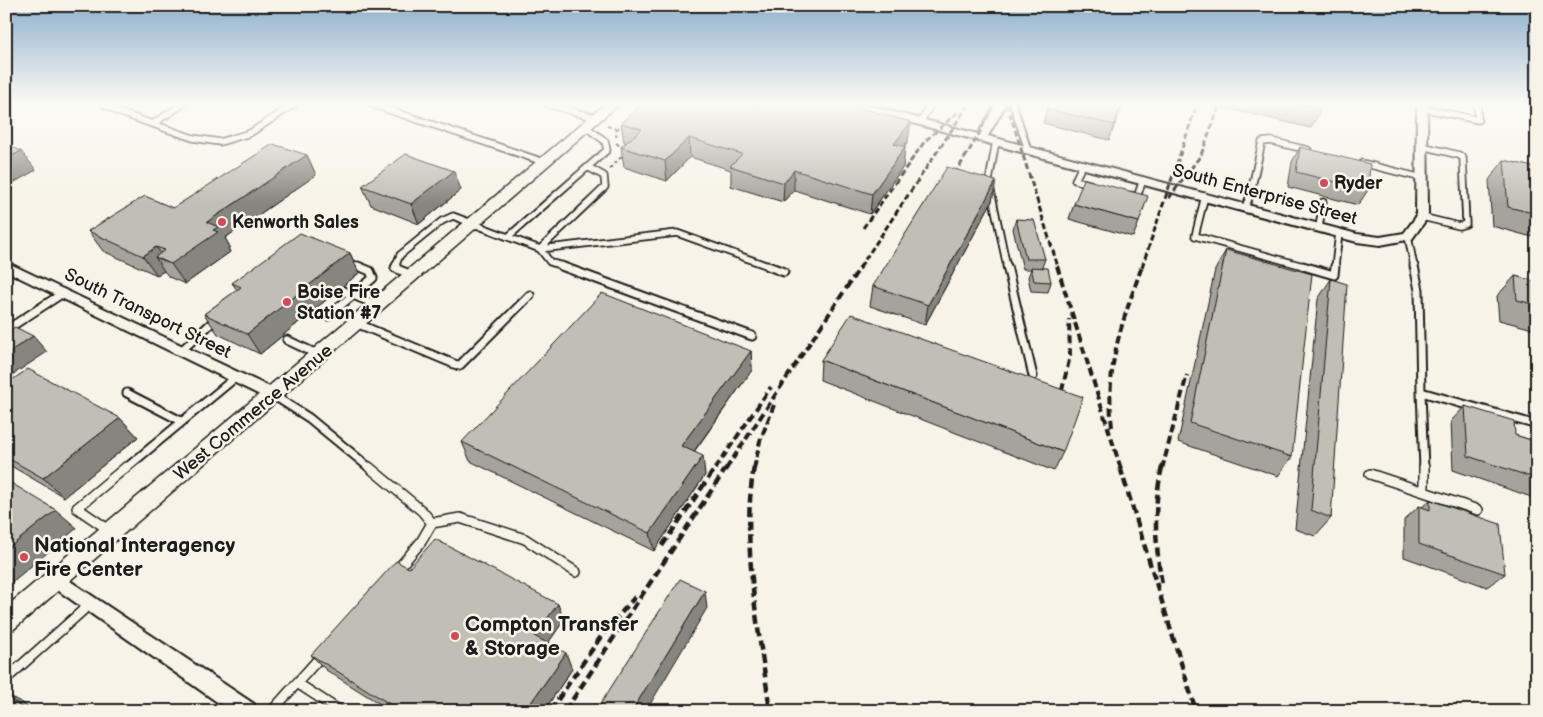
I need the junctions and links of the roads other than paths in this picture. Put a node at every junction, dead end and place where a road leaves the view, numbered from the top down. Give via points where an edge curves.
1 (195, 137) edge
2 (239, 137) edge
3 (471, 137) edge
4 (578, 137) edge
5 (603, 137) edge
6 (984, 137) edge
7 (1024, 137) edge
8 (1422, 137) edge
9 (996, 141) junction
10 (1422, 146) junction
11 (1028, 150) junction
12 (1317, 152) edge
13 (1354, 161) edge
14 (544, 162) junction
15 (1083, 164) junction
16 (588, 167) junction
17 (1422, 178) junction
18 (1143, 180) junction
19 (1093, 185) edge
20 (1128, 194) edge
21 (1205, 196) junction
22 (1323, 202) dead end
23 (1244, 207) junction
24 (1422, 217) junction
25 (472, 224) junction
26 (1319, 227) junction
27 (1339, 233) junction
28 (1408, 236) junction
29 (508, 238) junction
30 (540, 249) junction
31 (344, 261) edge
32 (6, 266) edge
33 (784, 272) dead end
34 (341, 290) dead end
35 (63, 293) junction
36 (353, 295) junction
37 (530, 295) dead end
38 (378, 305) junction
39 (221, 315) edge
40 (328, 316) dead end
41 (356, 323) junction
42 (6, 330) edge
43 (752, 336) dead end
44 (287, 340) dead end
45 (181, 350) junction
46 (319, 355) junction
47 (236, 376) junction
48 (1033, 376) dead end
49 (1421, 392) junction
50 (127, 393) dead end
51 (273, 395) junction
52 (181, 421) junction
53 (1537, 425) edge
54 (1370, 474) dead end
55 (1424, 492) junction
56 (1478, 510) dead end
57 (432, 523) junction
58 (112, 531) junction
59 (576, 572) dead end
60 (393, 575) edge
61 (55, 579) junction
62 (91, 604) junction
63 (6, 621) edge
64 (330, 647) edge
65 (6, 679) edge
66 (297, 683) junction
67 (247, 711) edge
68 (272, 711) edge
69 (340, 711) edge

1 - 2 lane via 218,143
3 - 14 lane
4 - 14 street, West Commerce Avenue
5 - 16 lane via 607,150
6 - 9 street, South Enterprise Street
7 - 11 lane
8 - 10 street
9 - 11 street, South Enterprise Street
9 - 48 lane via 988,180
10 - 17 street
10 - 24 lane via 1459,154 1463,158 1466,224 1459,226
11 - 15 street, South Enterprise Street
12 - 23 lane via 1271,141 1262,142 1250,196
13 - 17 lane
14 - 25 street, West Commerce Avenue
15 - 18 street, South Enterprise Street
15 - 19 lane via 1076,180
16 - 29 lane
16 - 30 lane via 604,176 605,186
17 - 24 street
18 - 20 lane via 1137,196
18 - 21 street, South Enterprise Street
21 - 23 street, South Enterprise Street
21 - 27 lane via 1195,236 1334,275
22 - 26 lane
23 - 26 street, South Enterprise Street
24 - 28 street
25 - 29 lane
25 - 38 street, West Commerce Avenue
26 - 27 street, South Enterprise Street
27 - 28 street, South Enterprise Street via 1380,242
28 - 49 lane via 1419,290
29 - 30 lane
30 - 33 lane via 677,234
30 - 43 lane via 550,262
31 - 36 lane via 373,274 374,278
32 - 35 street, South Transport Street
34 - 36 lane
35 - 42 lane
35 - 45 street, South Transport Street
36 - 38 lane
36 - 40 lane
37 - 41 lane via 459,366
38 - 41 street, West Commerce Avenue
39 - 45 lane
41 - 46 street, West Commerce Avenue
44 - 46 lane
45 - 47 street, South Transport Street
46 - 51 street, West Commerce Avenue
47 - 51 street, South Transport Street
47 - 52 lane
49 - 53 lane
49 - 55 lane
50 - 52 lane
51 - 57 lane via 309,418 422,511
51 - 58 street, West Commerce Avenue
52 - 58 lane via 77,508
54 - 55 lane
55 - 56 lane
57 - 59 lane via 460,518 525,539
57 - 60 lane via 421,542
58 - 61 street, West Commerce Avenue
61 - 62 street
61 - 63 street, West Commerce Avenue
62 - 65 lane
62 - 67 street
64 - 66 lane
66 - 68 lane
66 - 69 lane

